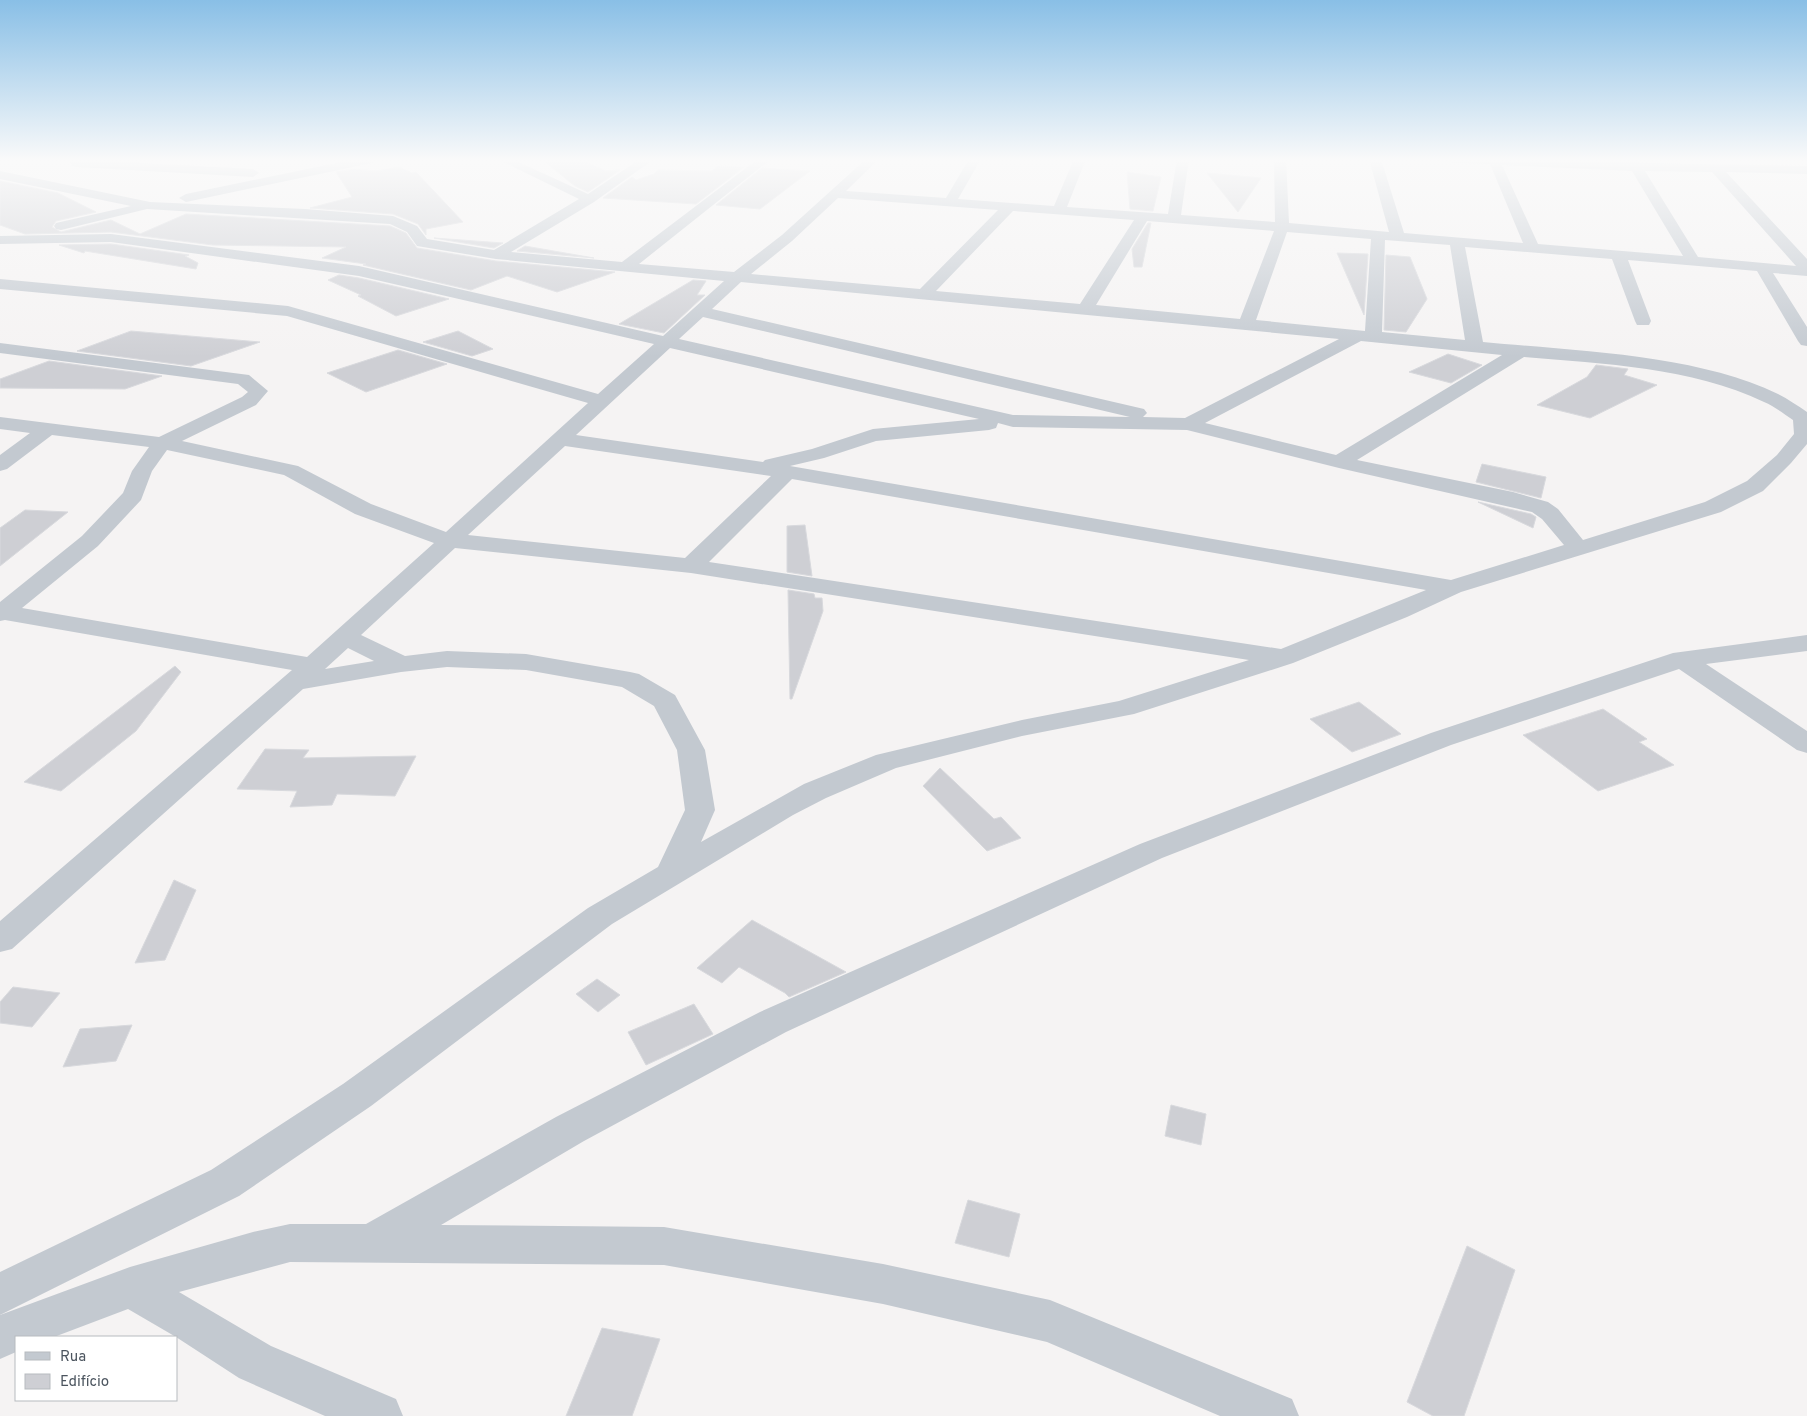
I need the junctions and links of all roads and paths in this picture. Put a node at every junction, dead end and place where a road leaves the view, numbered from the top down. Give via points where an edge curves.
1 (66, 225) edge
2 (404, 225) edge
3 (545, 225) edge
4 (679, 225) edge
5 (801, 225) edge
6 (991, 225) edge
7 (1138, 225) edge
8 (1256, 225) edge
9 (1394, 225) edge
10 (1522, 225) edge
11 (1671, 225) edge
12 (1767, 225) edge
13 (1282, 227) junction
14 (1378, 235) junction
15 (1398, 237) junction
16 (0, 240) edge
17 (1456, 241) junction
18 (1532, 247) junction
19 (496, 255) junction
20 (1618, 255) junction
21 (1693, 261) junction
22 (625, 267) junction
23 (1762, 267) junction
24 (1807, 270) edge
25 (737, 277) junction
26 (0, 284) edge
27 (924, 294) junction
28 (1085, 309) junction
29 (700, 311) junction
30 (1643, 321) dead end
31 (1246, 324) junction
32 (1366, 336) junction
33 (667, 341) junction
34 (1807, 341) edge
35 (1475, 347) junction
36 (0, 348) edge
37 (1519, 352) junction
38 (602, 401) junction
39 (1013, 421) junction
40 (0, 423) edge
41 (1187, 424) junction
42 (46, 430) junction
43 (560, 438) junction
44 (162, 443) junction
45 (1339, 462) junction
46 (0, 465) edge
47 (754, 468) junction
48 (787, 472) junction
49 (448, 540) junction
50 (1577, 548) junction
51 (691, 566) junction
52 (1452, 587) junction
53 (1, 613) edge
54 (344, 636) junction
55 (1807, 643) edge
56 (1284, 657) junction
57 (1682, 658) junction
58 (402, 664) junction
59 (304, 674) junction
60 (1807, 744) edge
61 (670, 875) junction
62 (0, 940) edge
63 (374, 1242) junction
64 (130, 1287) junction
65 (0, 1294) edge
66 (12, 1324) edge
67 (379, 1416) edge
68 (1275, 1416) edge

1 - 16 street
2 - 19 street via 412,229 422,243
3 - 19 street
4 - 22 street
5 - 25 street
6 - 27 street
7 - 28 street
8 - 13 street
9 - 15 street
10 - 18 street
11 - 21 street
12 - 24 street
13 - 14 street
13 - 31 street
14 - 15 street
14 - 32 street
15 - 17 street
16 - 33 street via 112,238 359,271
17 - 18 street
17 - 35 street
18 - 20 street
19 - 22 street
20 - 21 street
20 - 30 street
21 - 23 street
22 - 25 street
23 - 24 street
23 - 34 street
25 - 27 street
25 - 29 street
26 - 38 street via 288,311
27 - 28 street
28 - 31 street
29 - 33 street
29 - 41 street
31 - 32 street
32 - 35 street
32 - 41 street
33 - 38 street
33 - 39 street
35 - 37 street
36 - 44 street via 243,379 259,391 249,401
37 - 45 street
37 - 50 street via 1624,361 1717,377 1772,398 1803,418 1804,435 1755,486 1713,507
38 - 43 street
39 - 41 street
39 - 47 street via 873,434 817,454
40 - 42 street
41 - 45 street
42 - 44 street
42 - 46 street
43 - 47 street
43 - 49 street
44 - 49 street via 290,470 363,510
44 - 53 street via 142,470 134,495 90,541
45 - 50 street via 1540,507 1550,514
47 - 48 street
48 - 51 street
48 - 52 street
49 - 51 street
49 - 54 street
50 - 52 street
51 - 56 street
52 - 56 street
53 - 59 street via 204,646
54 - 58 street
54 - 59 street
55 - 57 street
56 - 61 street via 1124,708 1022,728 886,762 782,808
57 - 60 street
57 - 63 street via 1441,739 1151,851 773,1022 570,1129
58 - 59 street
58 - 61 street via 447,659 526,662 630,680 664,701 692,750 700,810
59 - 62 street
61 - 65 street via 600,916 357,1095 225,1183
63 - 64 street via 290,1243 240,1252
63 - 68 street via 664,1246 883,1284 1050,1321
64 - 66 street
64 - 67 street via 255,1362

